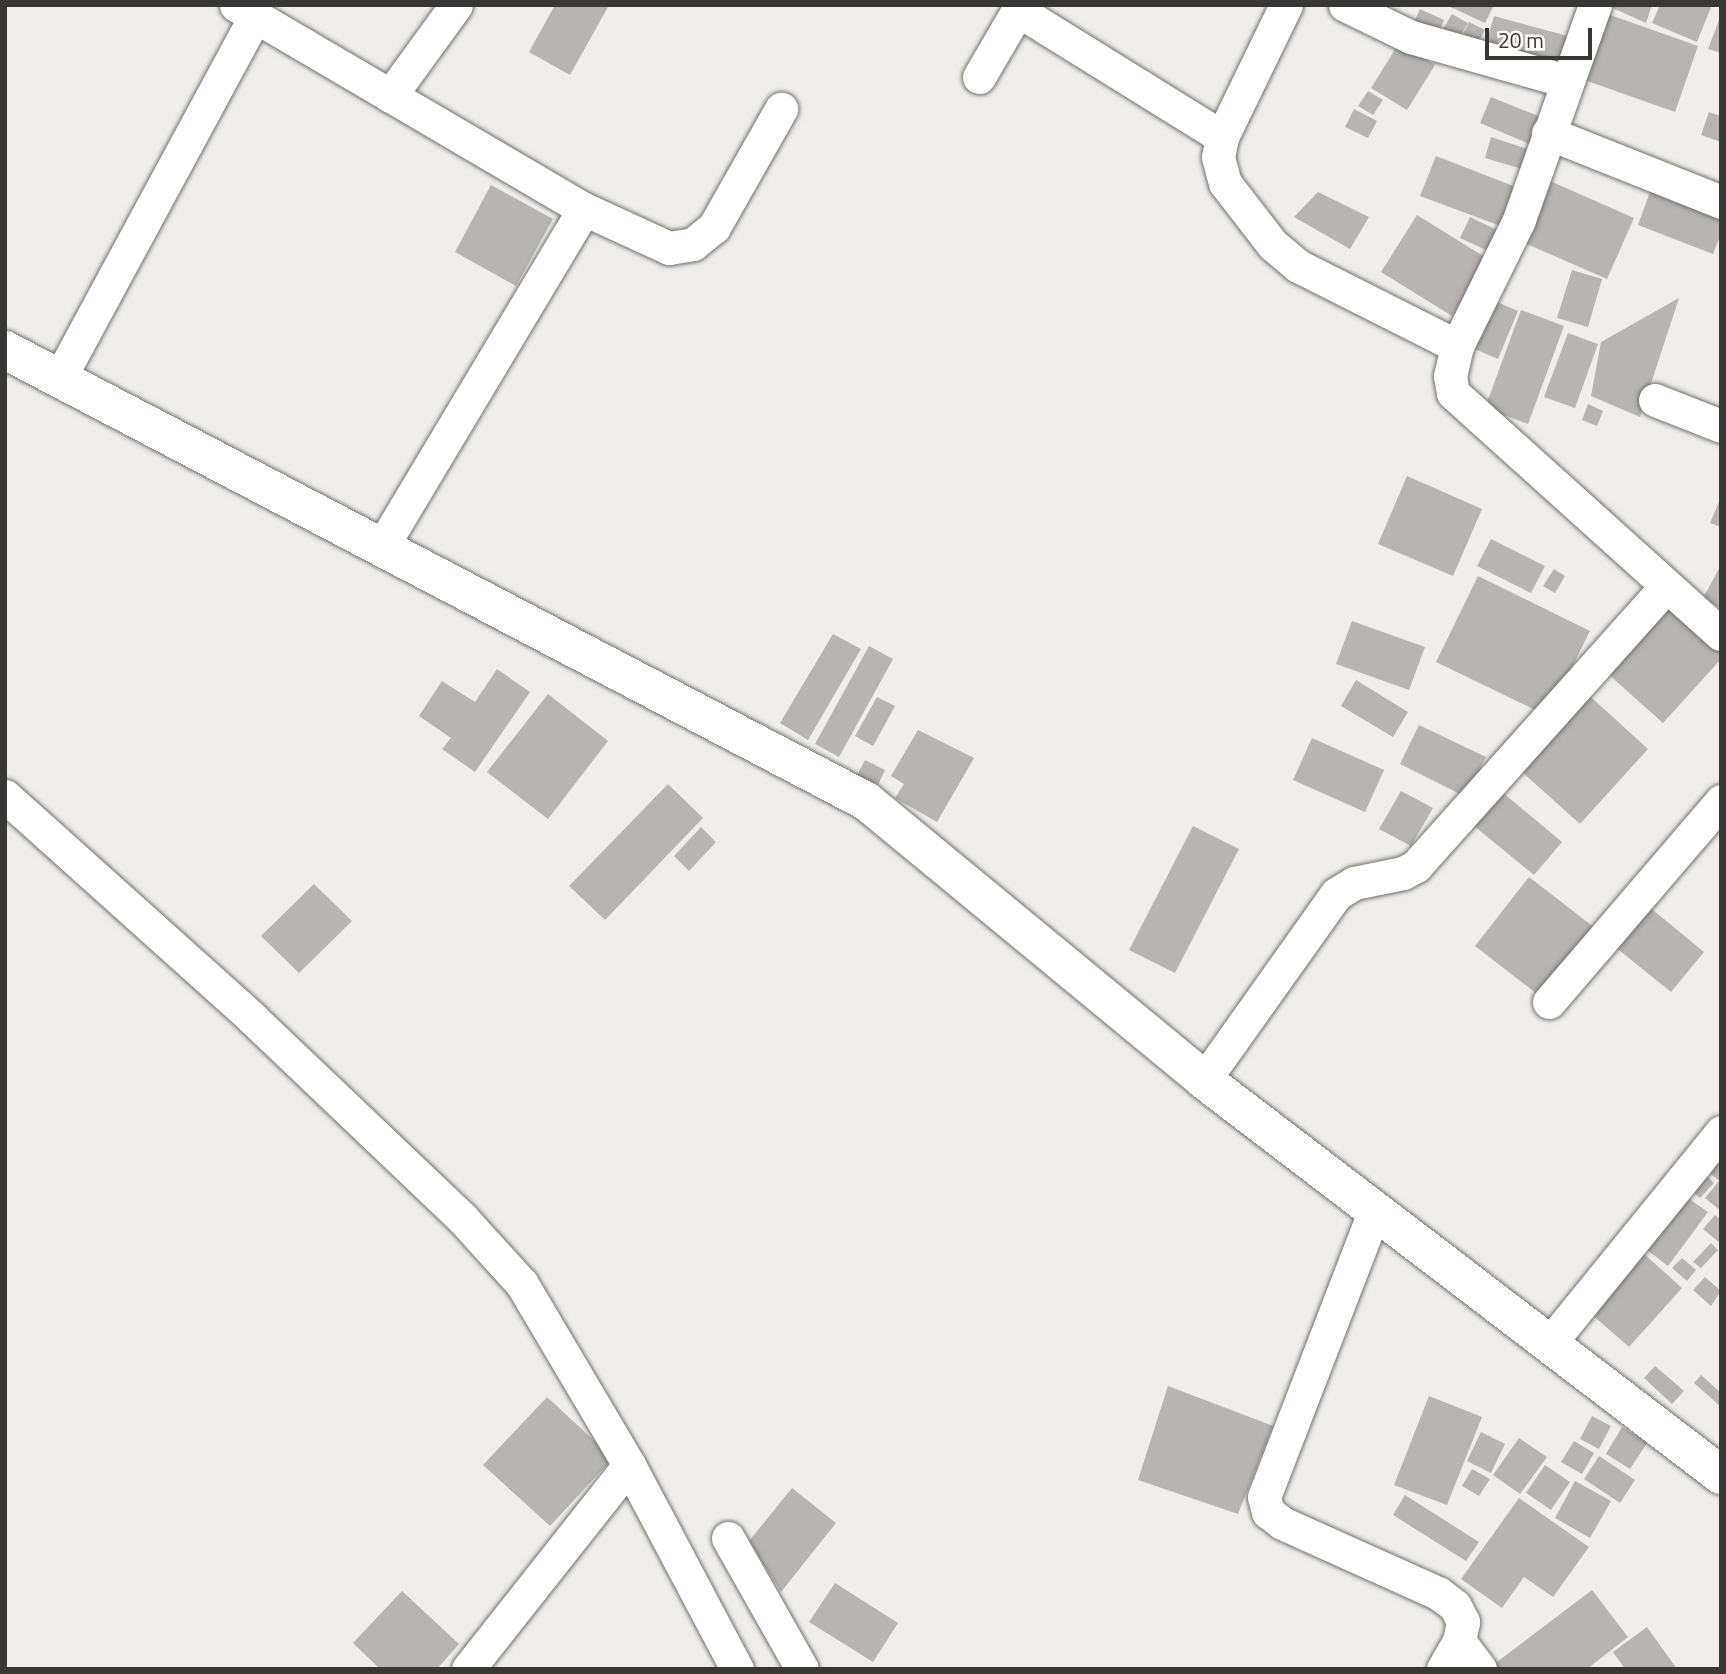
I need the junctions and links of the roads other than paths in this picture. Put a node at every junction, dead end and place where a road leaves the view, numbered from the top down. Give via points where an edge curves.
1 (456, 5) edge
2 (1286, 5) edge
3 (1345, 5) edge
4 (1595, 5) edge
5 (1020, 8) edge
6 (245, 11) edge
7 (979, 77) dead end
8 (1567, 81) junction
9 (390, 96) junction
10 (781, 109) dead end
11 (1548, 133) junction
12 (1222, 137) junction
13 (1721, 202) edge
14 (584, 209) junction
15 (1457, 346) junction
16 (5, 350) edge
17 (59, 379) junction
18 (1656, 400) dead end
19 (1721, 426) edge
20 (381, 548) junction
21 (1667, 586) junction
22 (1721, 634) edge
23 (5, 796) edge
24 (1721, 801) edge
25 (1549, 1002) dead end
26 (1204, 1080) junction
27 (1721, 1132) edge
28 (1374, 1212) junction
29 (1549, 1345) junction
30 (629, 1465) junction
31 (1721, 1475) edge
32 (728, 1538) dead end
33 (1451, 1655) edge
34 (468, 1669) edge
35 (737, 1669) edge
36 (802, 1669) edge
37 (1480, 1669) edge

1 - 9 street
2 - 12 street
3 - 8 street via 1411,37
4 - 8 street
5 - 7 street
5 - 12 street
6 - 9 street
6 - 17 street
8 - 11 street
9 - 14 street
10 - 14 street via 714,227 693,244 669,248
11 - 13 street
11 - 15 street via 1519,220
12 - 15 street via 1218,157 1225,183 1273,245 1298,266
14 - 20 street
15 - 21 street via 1450,376 1452,393
16 - 17 street
17 - 20 street
18 - 19 street
20 - 26 street via 866,800
21 - 22 street
21 - 26 street via 1416,866 1354,883 1336,894
23 - 30 street via 252,1018 463,1219 522,1284
24 - 25 street
26 - 28 street
27 - 29 street
28 - 29 street
28 - 33 street via 1264,1497 1268,1512 1282,1523 1438,1593 1455,1606 1463,1622
29 - 31 street
30 - 34 street
30 - 35 street
32 - 36 street
33 - 37 street

